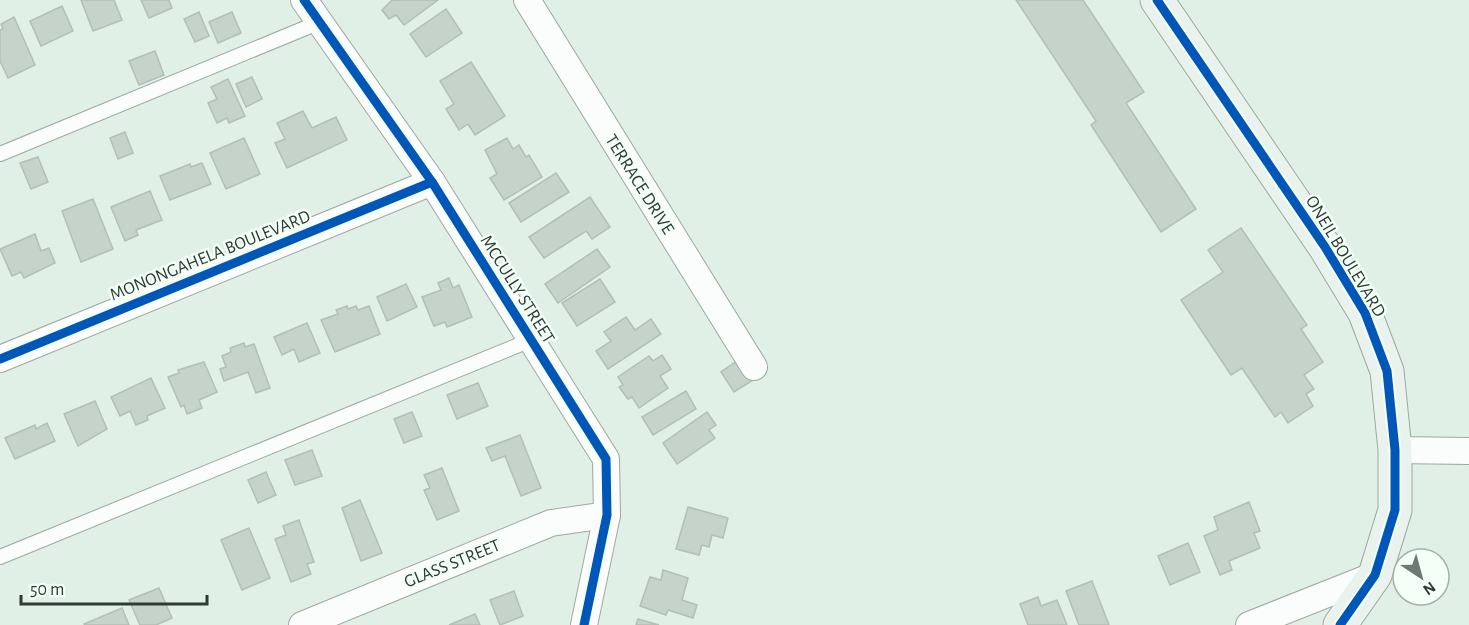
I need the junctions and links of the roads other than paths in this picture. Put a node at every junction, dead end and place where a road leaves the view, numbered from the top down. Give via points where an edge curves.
1 (304, 0) edge
2 (527, 0) edge
3 (1157, 0) edge
4 (320, 22) junction
5 (0, 154) edge
6 (432, 182) junction
7 (531, 340) junction
8 (0, 359) edge
9 (754, 367) dead end
10 (1395, 450) junction
11 (1469, 451) edge
12 (607, 515) junction
13 (0, 556) edge
14 (1375, 575) junction
15 (1343, 624) edge
16 (302, 625) edge
17 (584, 625) edge
18 (1249, 625) edge

1 - 4 street, MCCULLY STREET
2 - 9 street, TERRACE DRIVE
3 - 10 street, ONEIL BOULEVARD via 1365,313 1388,372
4 - 5 lane
4 - 6 street, MCCULLY STREET
6 - 7 street, MCCULLY STREET
6 - 8 street, MONONGAHELA BOULEVARD
7 - 12 street, MCCULLY STREET via 606,459
7 - 13 lane
10 - 11 street
10 - 14 street, ONEIL BOULEVARD via 1395,510
12 - 16 street, GLASS STREET via 551,523
12 - 17 street, MCCULLY STREET
14 - 15 street, ONEIL BOULEVARD
14 - 18 street

